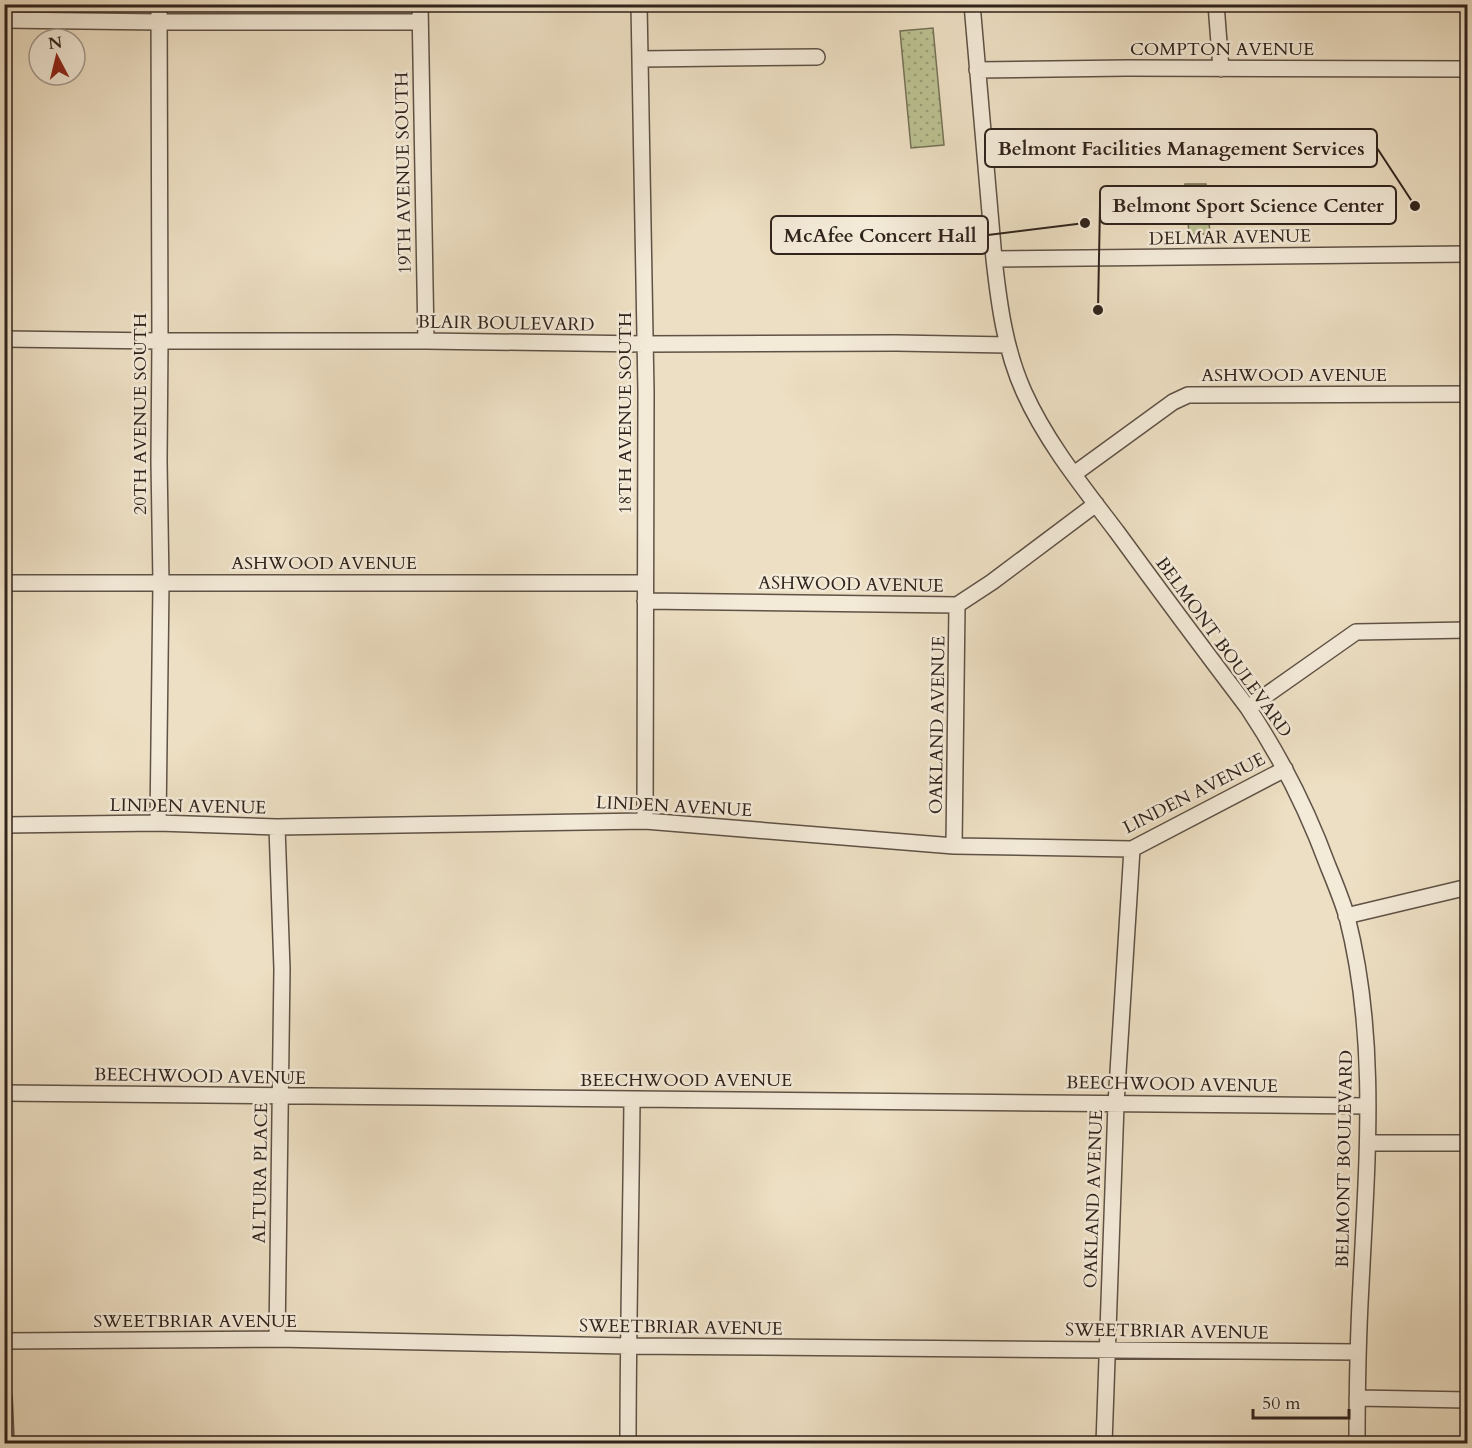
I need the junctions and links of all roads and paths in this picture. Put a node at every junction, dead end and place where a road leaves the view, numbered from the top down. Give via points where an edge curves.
1 (159, 4) edge
2 (420, 4) edge
3 (639, 4) edge
4 (972, 4) edge
5 (1216, 4) edge
6 (4, 20) edge
7 (159, 22) junction
8 (420, 22) junction
9 (817, 57) dead end
10 (640, 59) junction
11 (1221, 69) junction
12 (1467, 69) edge
13 (977, 70) junction
14 (1467, 254) edge
15 (993, 259) junction
16 (4, 339) edge
17 (160, 341) junction
18 (426, 341) junction
19 (645, 344) junction
20 (1008, 345) junction
21 (1467, 394) edge
22 (1074, 474) junction
23 (1096, 504) junction
24 (4, 583) edge
25 (161, 583) junction
26 (644, 583) junction
27 (645, 601) junction
28 (957, 605) junction
29 (1467, 630) edge
30 (1248, 708) junction
31 (1285, 769) junction
32 (645, 821) junction
33 (158, 823) junction
34 (4, 825) edge
35 (277, 827) junction
36 (954, 846) junction
37 (1132, 849) junction
38 (1467, 886) edge
39 (1346, 916) junction
40 (4, 1093) edge
41 (281, 1096) junction
42 (632, 1100) junction
43 (1116, 1104) junction
44 (1368, 1106) junction
45 (1368, 1143) junction
46 (1467, 1143) edge
47 (277, 1339) junction
48 (4, 1341) edge
49 (628, 1346) junction
50 (1107, 1350) junction
51 (1358, 1352) junction
52 (4, 1398) edge
53 (1357, 1398) junction
54 (1467, 1400) edge
55 (6, 1443) edge
56 (628, 1443) edge
57 (1104, 1443) edge
58 (1357, 1443) edge

1 - 7 street, 20TH AVENUE SOUTH
2 - 8 street, 19TH AVENUE SOUTH
3 - 10 street, 18TH AVENUE SOUTH
4 - 13 street, BELMONT BOULEVARD
5 - 11 street
6 - 7 street
7 - 8 street
7 - 17 street, 20TH AVENUE SOUTH
8 - 18 street, 19TH AVENUE SOUTH
9 - 10 street
10 - 19 street, 18TH AVENUE SOUTH
11 - 12 street, COMPTON AVENUE
11 - 13 street, COMPTON AVENUE
13 - 15 street, BELMONT BOULEVARD
14 - 15 street, DELMAR AVENUE
15 - 20 street, BELMONT BOULEVARD
16 - 17 street, BLAIR BOULEVARD
17 - 18 street, BLAIR BOULEVARD
17 - 25 street, 20TH AVENUE SOUTH
18 - 19 street, BLAIR BOULEVARD
19 - 20 street, BLAIR BOULEVARD
19 - 26 street, 18TH AVENUE SOUTH
20 - 22 street, BELMONT BOULEVARD via 1023,391
21 - 22 street, ASHWOOD AVENUE via 1188,395
22 - 23 street, BELMONT BOULEVARD
23 - 28 street, ASHWOOD AVENUE
23 - 30 street, BELMONT BOULEVARD
24 - 25 street, ASHWOOD AVENUE
25 - 26 street, ASHWOOD AVENUE
25 - 33 street, 20TH AVENUE SOUTH
26 - 27 street, 18TH AVENUE SOUTH
27 - 28 street, ASHWOOD AVENUE
27 - 32 street, 18TH AVENUE SOUTH
28 - 36 street, OAKLAND AVENUE
29 - 30 street via 1356,632
30 - 31 street, BELMONT BOULEVARD
31 - 37 street, LINDEN AVENUE
31 - 39 street, BELMONT BOULEVARD via 1307,813
32 - 35 street, LINDEN AVENUE
32 - 36 street, LINDEN AVENUE
33 - 34 street, LINDEN AVENUE
33 - 35 street, LINDEN AVENUE
35 - 41 street, ALTURA PLACE
36 - 37 street, LINDEN AVENUE
37 - 43 street, OAKLAND AVENUE
38 - 39 street
39 - 44 street, BELMONT BOULEVARD via 1362,994
40 - 41 street, BEECHWOOD AVENUE
41 - 42 street, BEECHWOOD AVENUE
41 - 47 street, ALTURA PLACE
42 - 43 street, BEECHWOOD AVENUE
42 - 49 street
43 - 44 street, BEECHWOOD AVENUE
43 - 50 street, OAKLAND AVENUE
44 - 45 street, BELMONT BOULEVARD
45 - 46 street
45 - 51 street, BELMONT BOULEVARD
47 - 48 street, SWEETBRIAR AVENUE
47 - 49 street, SWEETBRIAR AVENUE
49 - 50 street, SWEETBRIAR AVENUE
49 - 56 street
50 - 51 street, SWEETBRIAR AVENUE
50 - 57 street, OAKLAND AVENUE
51 - 53 street, BELMONT BOULEVARD
52 - 55 street
53 - 54 street
53 - 58 street, BELMONT BOULEVARD

